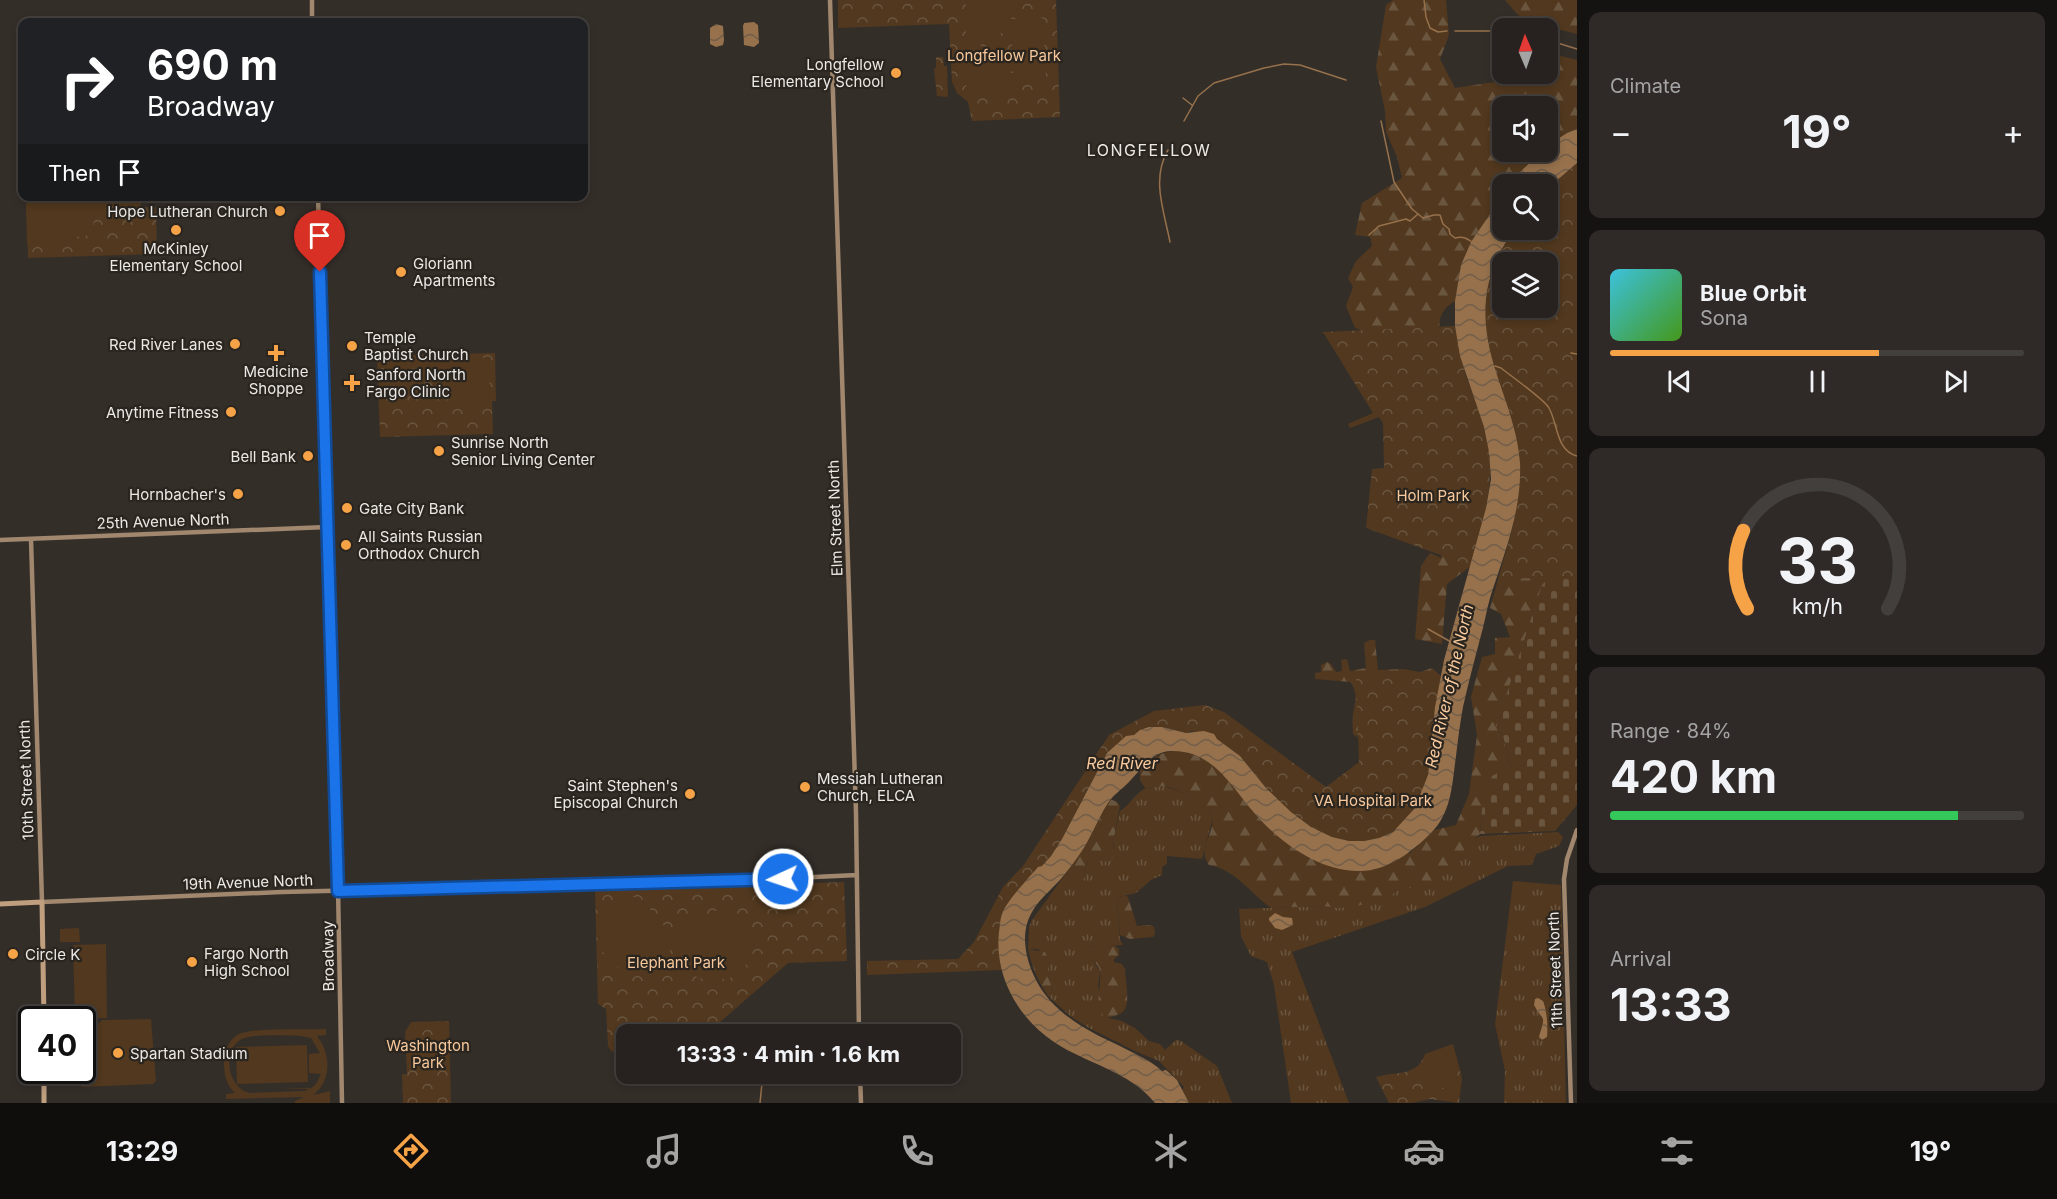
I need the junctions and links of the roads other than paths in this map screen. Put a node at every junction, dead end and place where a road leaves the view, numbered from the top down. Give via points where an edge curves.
1 (312, 0) edge
2 (830, 0) edge
3 (312, 18) edge
4 (318, 201) edge
5 (327, 527) junction
6 (31, 539) junction
7 (0, 540) edge
8 (1577, 830) edge
9 (1576, 837) edge
10 (857, 874) junction
11 (338, 891) junction
12 (42, 902) junction
13 (0, 904) edge
14 (44, 1006) edge
15 (859, 1024) edge
16 (44, 1084) edge
17 (860, 1084) edge
18 (44, 1103) edge
19 (342, 1103) edge
20 (861, 1103) edge
21 (1571, 1103) edge

1 - 3 street
2 - 10 street, Elm Street North
4 - 5 street, Broadway
5 - 6 street, 25th Avenue North
5 - 11 street, Broadway
6 - 7 street, 25th Avenue North
6 - 12 street, 10th Street North
8 - 9 street, 11th Street North
9 - 21 street, 11th Street North via 1564,879
10 - 11 street, 19th Avenue North
10 - 15 street, Elm Street North
11 - 12 street, 19th Avenue North
11 - 19 street, Broadway
12 - 13 main road, 19th Avenue North
12 - 14 main road, 10th Street North
16 - 18 main road
17 - 20 street

